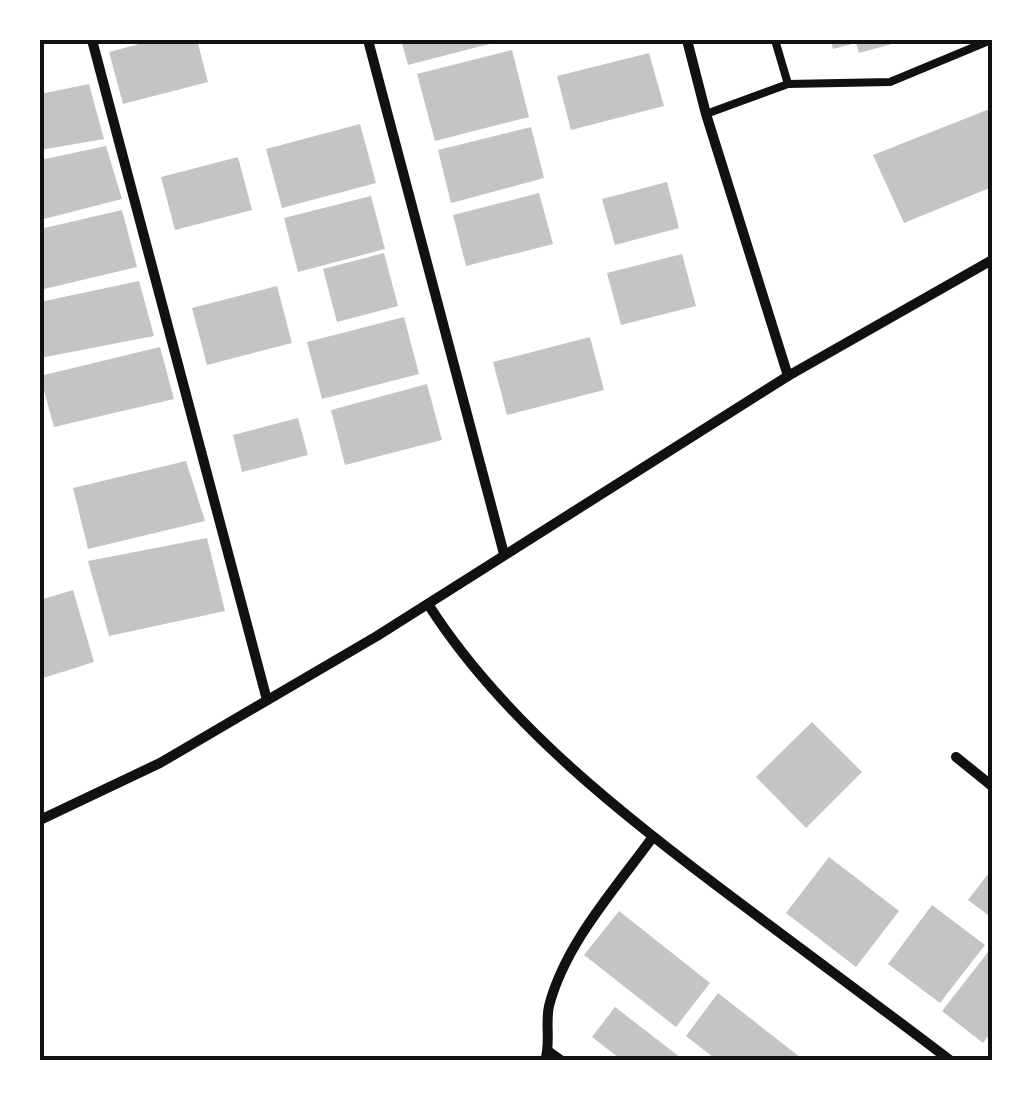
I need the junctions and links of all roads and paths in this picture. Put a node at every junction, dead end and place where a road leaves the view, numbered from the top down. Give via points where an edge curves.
1 (92, 40) edge
2 (368, 40) edge
3 (686, 40) edge
4 (775, 40) edge
5 (990, 40) edge
6 (788, 84) junction
7 (706, 114) junction
8 (992, 260) edge
9 (788, 376) junction
10 (504, 554) junction
11 (428, 604) junction
12 (268, 700) junction
13 (956, 757) dead end
14 (992, 786) edge
15 (40, 820) edge
16 (652, 838) junction
17 (547, 1056) edge
18 (562, 1061) edge
19 (951, 1061) edge

1 - 12 street
2 - 10 street
3 - 7 street
4 - 6 lane
5 - 6 lane via 890,82
6 - 7 lane
7 - 9 street
8 - 9 street
9 - 10 street
10 - 11 street
11 - 12 street
11 - 16 street via 450,639 560,758
12 - 15 street via 160,763
13 - 14 street
16 - 17 street via 571,951 548,1008
16 - 19 street
17 - 18 street

